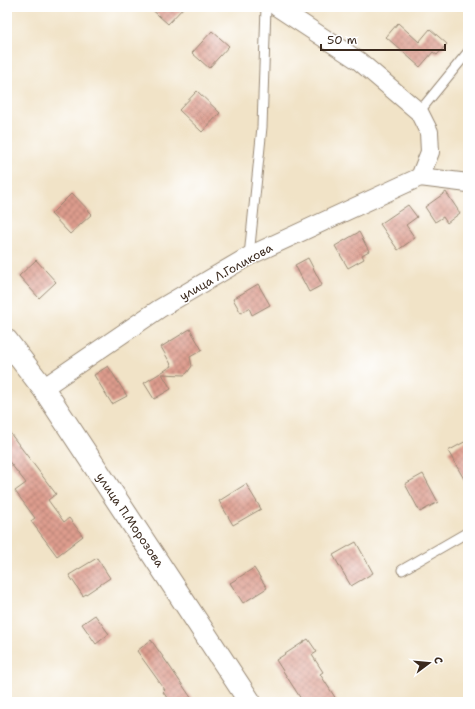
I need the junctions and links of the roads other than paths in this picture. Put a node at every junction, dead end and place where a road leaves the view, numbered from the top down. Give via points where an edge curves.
1 (266, 7) edge
2 (277, 7) edge
3 (468, 52) edge
4 (419, 112) junction
5 (420, 177) junction
6 (468, 183) edge
7 (249, 256) junction
8 (7, 340) edge
9 (43, 388) junction
10 (468, 532) edge
11 (402, 570) dead end
12 (250, 702) edge

1 - 7 lane via 262,127
2 - 4 street via 359,61
3 - 4 lane
4 - 5 street via 429,132 430,152
5 - 6 street
5 - 7 street, улица Л.Голикова
7 - 9 street, улица Л.Голикова via 159,309
8 - 9 street, улица П.Морозова
9 - 12 street, улица П.Морозова
10 - 11 lane

